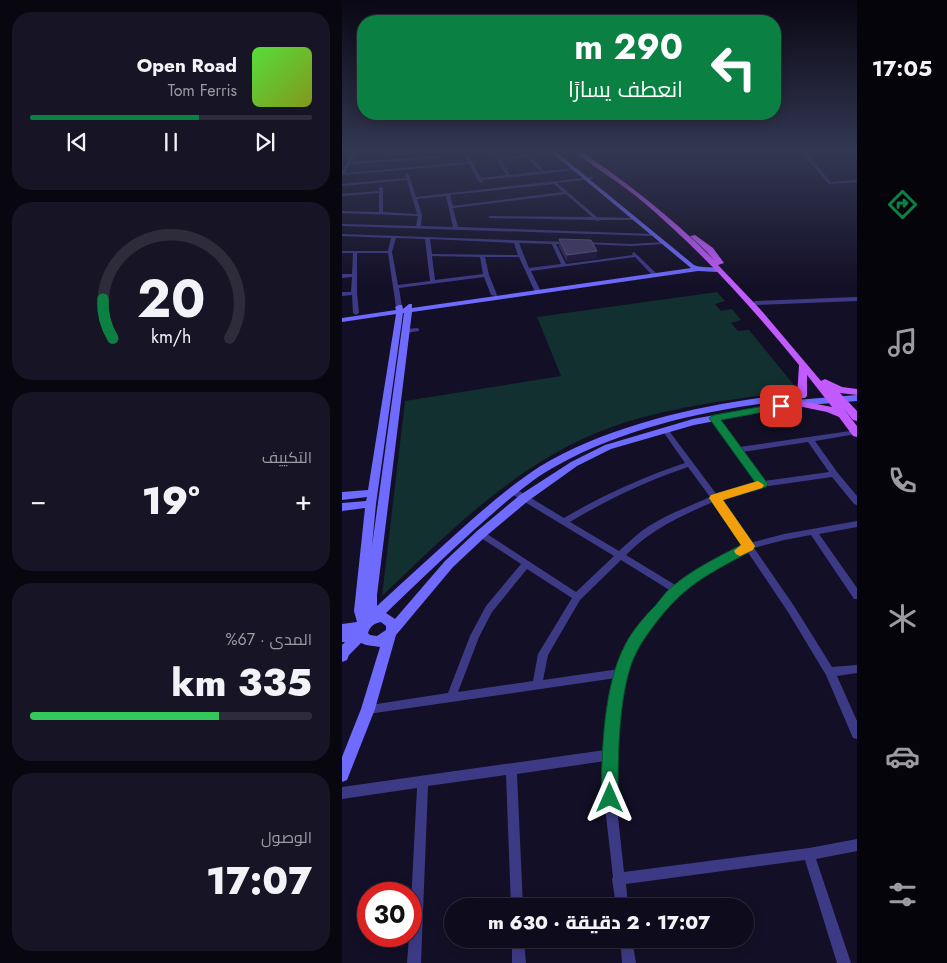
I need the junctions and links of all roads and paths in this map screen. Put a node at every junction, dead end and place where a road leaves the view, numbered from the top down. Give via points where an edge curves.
1 (448, 195) edge
2 (381, 196) edge
3 (437, 196) edge
4 (551, 196) edge
5 (570, 196) edge
6 (608, 196) edge
7 (611, 196) edge
8 (639, 196) edge
9 (646, 196) edge
10 (414, 198) joint
11 (482, 204) junction
12 (452, 207) junction
13 (342, 212) edge
14 (381, 214) junction
15 (420, 215) junction
16 (490, 217) junction
17 (634, 219) junction
18 (598, 220) junction
19 (342, 225) edge
20 (418, 228) junction
21 (456, 229) junction
22 (494, 230) junction
23 (342, 235) edge
24 (654, 235) junction
25 (394, 237) junction
26 (427, 238) junction
27 (516, 242) junction
28 (553, 242) junction
29 (664, 243) junction
30 (631, 245) junction
31 (342, 252) edge
32 (355, 252) junction
33 (390, 252) junction
34 (430, 254) junction
35 (482, 255) junction
36 (521, 256) junction
37 (635, 256) junction
38 (685, 260) junction
39 (710, 262) junction
40 (564, 265) junction
41 (695, 268) junction
42 (527, 270) junction
43 (717, 270) junction
44 (653, 272) junction
45 (354, 275) junction
46 (486, 275) junction
47 (342, 276) edge
48 (433, 282) junction
49 (395, 286) junction
50 (537, 290) junction
51 (354, 293) junction
52 (342, 294) edge
53 (494, 295) junction
54 (856, 298) edge
55 (755, 303) junction
56 (404, 309) junction
57 (356, 313) junction
58 (342, 315) edge
59 (342, 320) edge
60 (803, 365) junction
61 (856, 393) edge
62 (832, 394) junction
63 (856, 398) edge
64 (799, 399) junction
65 (845, 416) junction
66 (714, 418) junction
67 (856, 418) edge
68 (665, 430) junction
69 (856, 433) edge
70 (810, 440) junction
71 (738, 450) junction
72 (689, 464) junction
73 (834, 474) junction
74 (762, 484) junction
75 (513, 491) junction
76 (342, 496) edge
77 (524, 498) junction
78 (715, 498) junction
79 (372, 499) junction
80 (856, 502) edge
81 (342, 507) edge
82 (564, 522) junction
83 (856, 524) edge
84 (813, 532) junction
85 (481, 534) junction
86 (749, 546) junction
87 (620, 556) junction
88 (526, 564) junction
89 (677, 590) junction
90 (856, 596) edge
91 (577, 597) junction
92 (366, 626) junction
93 (342, 629) edge
94 (390, 633) junction
95 (342, 637) edge
96 (342, 656) edge
97 (856, 669) edge
98 (830, 672) junction
99 (622, 673) junction
100 (537, 685) junction
101 (451, 697) junction
102 (368, 709) junction
103 (856, 734) edge
104 (610, 755) junction
105 (512, 769) junction
106 (342, 775) edge
107 (423, 782) junction
108 (342, 793) edge
109 (856, 845) edge
110 (809, 854) junction
111 (618, 879) junction
112 (517, 898) edge
113 (621, 898) edge
114 (519, 948) edge
115 (627, 948) edge
116 (414, 963) edge
117 (520, 963) edge
118 (629, 963) edge
119 (844, 963) edge

1 - 12 street
2 - 14 street
3 - 10 street
4 - 11 street
5 - 18 street
6 - 17 street
7 - 38 street via 688,257
8 - 39 main road
9 - 55 main road via 710,250
10 - 15 street
11 - 12 street
11 - 16 street
12 - 21 street
13 - 14 street
14 - 15 street
15 - 20 street
16 - 18 street
16 - 22 street
17 - 18 street
17 - 24 street
19 - 20 street
20 - 21 street
21 - 22 street
22 - 24 street
23 - 25 street
24 - 29 street
25 - 26 street
25 - 33 street
26 - 27 street
26 - 34 street
27 - 28 street
27 - 36 street
28 - 30 street
28 - 40 street
29 - 30 street
29 - 38 street
30 - 37 street
31 - 32 street
32 - 33 street
32 - 45 street
33 - 49 street
34 - 35 street
34 - 48 street
35 - 36 street
35 - 46 street
36 - 42 street
37 - 40 street
37 - 44 street
38 - 41 street
39 - 41 street
39 - 43 main road
40 - 42 street
41 - 43 street
41 - 44 street
41 - 50 street
42 - 50 street
43 - 60 main road
44 - 50 street
45 - 47 street
45 - 51 street
46 - 48 street
46 - 53 street
48 - 49 street
49 - 56 street
50 - 53 street
50 - 56 street
51 - 52 street
51 - 57 street
53 - 56 street
54 - 55 street
55 - 62 main road
56 - 57 street
56 - 59 street
56 - 79 street
56 - 92 street via 412,330
57 - 58 street
60 - 62 main road
60 - 64 main road
61 - 62 street
62 - 63 street
62 - 64 street
62 - 65 main road
62 - 67 main road
64 - 65 main road
64 - 66 street
64 - 75 street via 736,404 604,438 553,463
65 - 69 main road
66 - 68 street
66 - 71 street
68 - 72 street
68 - 77 street via 608,447 574,464
69 - 70 street
70 - 71 street
70 - 73 street
71 - 74 street
72 - 78 street
72 - 82 street via 612,493
73 - 74 street
73 - 80 street
74 - 78 street
75 - 77 street
75 - 92 street via 416,576
76 - 79 street
77 - 82 street
77 - 85 street
78 - 86 street
78 - 87 street via 652,528
79 - 81 street
79 - 92 street via 360,611
82 - 87 street
83 - 84 street
84 - 86 street
84 - 90 street
85 - 88 street
85 - 94 street via 449,564
86 - 89 street
86 - 98 street
87 - 89 street
87 - 91 street
88 - 91 street
88 - 101 street via 489,609
89 - 99 street via 631,648
91 - 100 street via 543,654
92 - 93 street
92 - 94 street via 382,617 390,621
92 - 94 street via 366,640 384,640
92 - 95 street
92 - 96 street
94 - 102 street
97 - 98 street
98 - 103 street
99 - 100 street
99 - 104 street
100 - 101 street
101 - 102 street
102 - 106 street
104 - 105 street
104 - 111 street via 610,798
105 - 107 street
105 - 112 street
107 - 108 street
107 - 116 street
109 - 110 street
110 - 111 street
110 - 119 street
111 - 113 street
114 - 117 street
115 - 118 street

